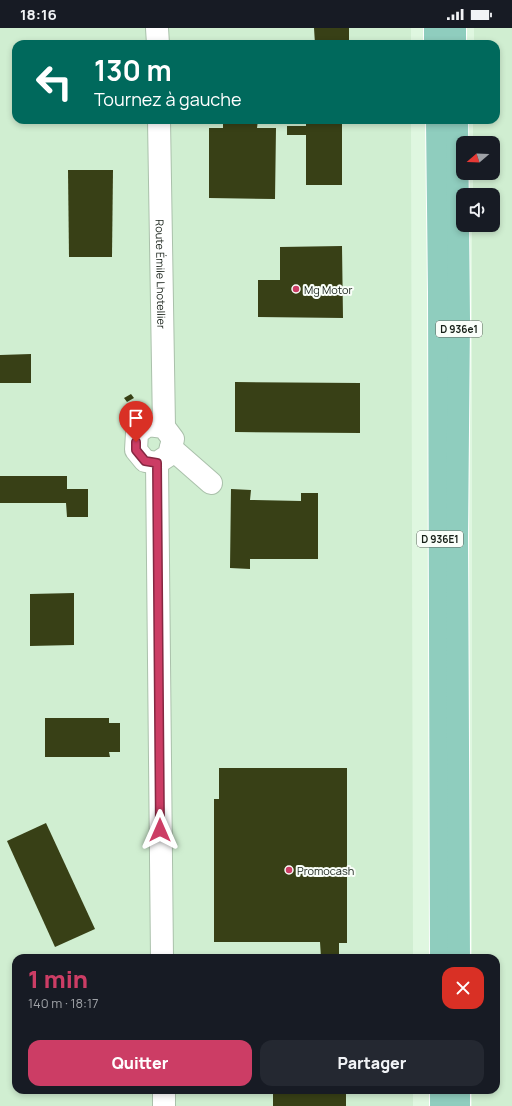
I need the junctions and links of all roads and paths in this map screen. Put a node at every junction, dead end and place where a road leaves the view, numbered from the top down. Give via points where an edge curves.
1 (157, 28) edge
2 (434, 28) edge
3 (455, 28) edge
4 (158, 40) edge
5 (435, 40) edge
6 (455, 40) edge
7 (159, 124) edge
8 (437, 124) edge
9 (458, 124) edge
10 (164, 427) junction
11 (164, 455) junction
12 (211, 483) dead end
13 (457, 538) joint
14 (162, 954) edge
15 (441, 954) edge
16 (459, 954) edge
17 (164, 1094) edge
18 (441, 1094) edge
19 (459, 1094) edge
20 (164, 1106) edge
21 (441, 1106) edge
22 (459, 1106) edge

1 - 4 street
2 - 5 main road
3 - 6 main road
7 - 10 street, Route Émile Lhotellier
8 - 15 main road, D 936E1
9 - 13 main road, D 936e1
10 - 11 street via 173,439
10 - 11 street via 148,425 137,433 136,450 145,461
11 - 12 street
11 - 14 street
13 - 16 main road, D 936E1
17 - 20 street
18 - 21 main road
19 - 22 main road

